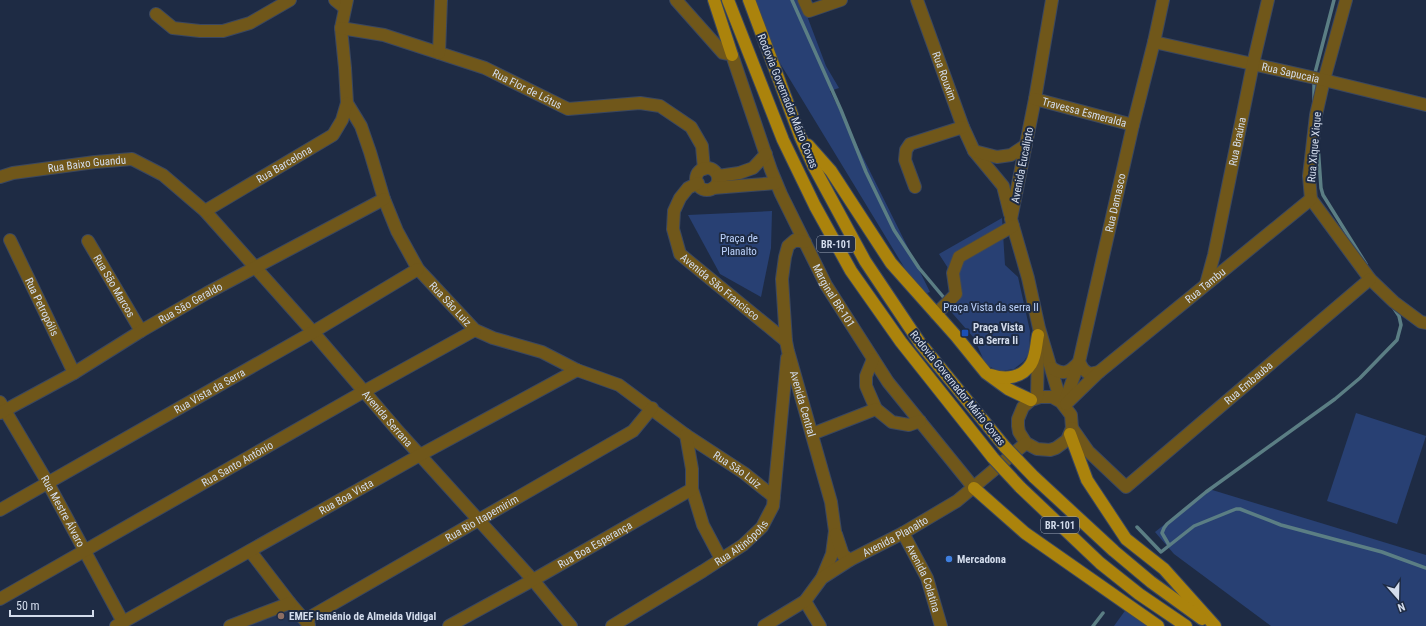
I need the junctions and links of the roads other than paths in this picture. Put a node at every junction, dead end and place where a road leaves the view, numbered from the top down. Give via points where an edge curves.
1 (290, 0) edge
2 (335, 0) edge
3 (441, 0) edge
4 (676, 0) edge
5 (714, 0) edge
6 (728, 0) edge
7 (749, 0) edge
8 (841, 0) edge
9 (917, 0) edge
10 (1052, 0) edge
11 (1163, 0) edge
12 (1268, 0) edge
13 (1346, 0) edge
14 (346, 4) edge
15 (806, 6) edge
16 (156, 14) dead end
17 (341, 28) junction
18 (1154, 42) junction
19 (439, 53) junction
20 (732, 55) junction
21 (1253, 64) junction
22 (1324, 80) junction
23 (1035, 100) junction
24 (346, 102) junction
25 (1426, 105) edge
26 (1133, 125) junction
27 (963, 127) junction
28 (800, 136) junction
29 (1026, 145) junction
30 (974, 151) junction
31 (766, 154) junction
32 (704, 169) junction
33 (718, 176) junction
34 (0, 177) edge
35 (776, 182) junction
36 (698, 183) junction
37 (914, 187) dead end
38 (713, 188) junction
39 (384, 199) junction
40 (1311, 199) junction
41 (205, 211) junction
42 (1012, 222) junction
43 (10, 240) dead end
44 (88, 241) dead end
45 (805, 242) junction
46 (1214, 255) junction
47 (1231, 264) junction
48 (255, 267) junction
49 (418, 269) junction
50 (1370, 279) junction
51 (1206, 284) junction
52 (936, 314) junction
53 (1426, 323) edge
54 (475, 330) junction
55 (141, 331) junction
56 (313, 332) junction
57 (1038, 332) junction
58 (787, 346) junction
59 (873, 359) junction
60 (1079, 362) junction
61 (1052, 368) junction
62 (577, 370) junction
63 (1099, 372) junction
64 (74, 373) junction
65 (986, 373) junction
66 (363, 392) junction
67 (1034, 399) junction
68 (783, 401) junction
69 (802, 402) junction
70 (1063, 404) junction
71 (1, 408) edge
72 (652, 408) junction
73 (876, 409) junction
74 (920, 421) junction
75 (1071, 431) junction
76 (812, 434) junction
77 (686, 435) junction
78 (1026, 443) junction
79 (420, 455) junction
80 (48, 483) junction
81 (974, 488) junction
82 (692, 489) junction
83 (774, 497) junction
84 (0, 510) edge
85 (479, 519) junction
86 (835, 531) junction
87 (903, 533) junction
88 (250, 551) junction
89 (85, 552) junction
90 (721, 560) junction
91 (850, 560) junction
92 (822, 578) junction
93 (533, 580) junction
94 (0, 600) edge
95 (805, 601) junction
96 (290, 603) junction
97 (308, 623) edge
98 (119, 624) edge
99 (230, 626) edge
100 (449, 626) edge
101 (571, 626) edge
102 (612, 626) edge
103 (764, 626) edge
104 (820, 626) edge
105 (941, 626) edge
106 (1158, 626) edge
107 (1186, 626) edge
108 (1211, 626) edge
109 (1215, 626) edge

1 - 16 street via 250,23 224,31 173,28
2 - 14 street
3 - 19 street
4 - 20 street via 723,53
5 - 20 main road
6 - 107 main road, Rodovia Governador Mário Covas / BR-101, bridge via 783,140 815,206 851,271 901,342 993,458 1020,487 1100,563
7 - 28 main road, Rodovia Governador Mário Covas / BR-101
8 - 15 street
9 - 27 street, Rua Rouxim
10 - 23 street, Avenida Eucalipto
11 - 18 street, Rua Damasco
12 - 21 street, Rua Braúna
13 - 22 street, Rua Xique Xique
14 - 17 street
17 - 19 street, Rua Flor de Lótus via 384,35
17 - 24 street
18 - 21 street, Rua Sapucaia
18 - 26 street, Rua Damasco
19 - 32 street, Rua Flor de Lótus via 485,68 568,109 640,103 660,106 691,127 702,146
20 - 31 street, Marginal BR-101
21 - 22 street, Rua Sapucaia
21 - 46 street, Rua Braúna
22 - 25 street, Rua Sapucaia
22 - 40 street, Rua Xique Xique via 1316,115 1309,176
23 - 26 street, Travessa Esmeralda
23 - 29 street, Avenida Eucalipto
24 - 39 street, Rua São Luiz via 361,126
24 - 41 street, Rua Barcelona via 342,120 334,135
26 - 60 street, Rua Damasco
27 - 30 street, Rua Rouxim
27 - 37 street via 910,144 906,150 905,160
28 - 52 main road via 830,171 891,263
28 - 108 main road, Rodovia Governador Mário Covas / BR-101, bridge via 830,198 869,267 920,343 1005,447 1114,551
29 - 30 street via 1011,155 997,156
29 - 42 street, Avenida Eucalipto
30 - 42 street, Rua Rouxim via 1003,186
31 - 33 street via 753,168
31 - 35 street, Marginal BR-101
32 - 33 street via 714,170
32 - 36 street via 699,172
33 - 38 street
34 - 41 street, Rua Baixo Guandu via 12,173 132,159 163,175
35 - 38 street
35 - 45 street, Marginal BR-101
36 - 38 street via 702,189
36 - 58 street, Avenida São Francisco via 688,188 674,211 672,229 680,254
39 - 48 street, Rua São Geraldo
39 - 49 street, Rua São Luiz via 397,231
40 - 47 street, Rua Tambu
40 - 50 street
41 - 48 street, Avenida Serrana
42 - 52 street via 959,257 953,273 956,294
42 - 57 street, Avenida Eucalipto via 1028,278
43 - 64 street, Rua Petropólis
44 - 55 street, Rua São Marcos
45 - 58 street, Avenida Central via 795,240 788,246 784,257 782,278
45 - 59 street, Marginal BR-101 via 826,285
46 - 47 street
46 - 51 street, Rua Braúna
47 - 51 street, Rua Tambu
48 - 55 street, Rua São Geraldo
48 - 56 street, Avenida Serrana
49 - 54 street, Rua São Luiz
49 - 56 street, Rua Vista da Serra
50 - 53 street via 1394,302
50 - 75 street, Rua Embauba via 1126,487
51 - 63 street, Rua Tambu
52 - 65 main road
54 - 62 street, Rua São Luiz via 542,352
54 - 66 street, Rua Santo Antônio
55 - 64 street, Rua São Geraldo
56 - 66 street, Avenida Serrana
56 - 80 street, Rua Vista da Serra
57 - 61 street, Avenida Eucalipto
57 - 65 main road via 1032,363 1024,372 1000,378
57 - 67 street, Avenida Eucalipto
58 - 68 street, Rua Altinópolis
58 - 69 street, Avenida Central
59 - 73 street via 866,376 866,386
59 - 74 street, Marginal BR-101
60 - 61 street via 1072,370 1064,373
60 - 63 street via 1089,374
60 - 70 street, Rua Damasco
61 - 70 street, Avenida Eucalipto
62 - 72 street, Rua São Luiz via 619,385
62 - 79 street, Rua Boa Vista
63 - 70 street, Rua Tambu
64 - 71 street, Rua São Geraldo
65 - 67 main road via 1008,389
66 - 79 street, Avenida Serrana
66 - 89 street, Rua Santo Antônio
67 - 70 street via 1052,397
67 - 78 street via 1023,407 1018,419 1019,432
68 - 69 street via 790,396 797,397
68 - 83 street, Rua Altinópolis
69 - 76 street, Avenida Central
70 - 75 street via 1071,415
71 - 80 street, Rua Mestre Álvaro
72 - 77 street, Rua São Luiz
72 - 85 street, Rua Rio Itapemirim via 633,431
73 - 74 street via 892,422 909,425
73 - 76 street
74 - 81 street, Marginal BR-101
75 - 78 street via 1062,444 1050,450 1037,449
75 - 109 main road via 1087,480 1126,538 1164,569
76 - 86 street, Avenida Central via 831,502
77 - 82 street via 692,469
77 - 83 street, Rua São Luiz via 744,473
78 - 81 street, Avenida Planalto
79 - 85 street, Avenida Serrana
79 - 88 street, Rua Boa Vista
80 - 84 street, Rua Vista da Serra
80 - 89 street, Rua Mestre Álvaro
81 - 87 street, Avenida Planalto
81 - 106 main road via 1025,533
82 - 90 street via 703,525
82 - 93 street, Rua Boa Esperança
83 - 90 street, Rua Altinópolis via 762,527 743,545
85 - 93 street, Avenida Serrana
85 - 97 street, Rua Rio Itapemirim
86 - 91 street via 843,555
86 - 92 street, Avenida Central via 832,554
87 - 91 street, Avenida Planalto
87 - 105 street, Avenida Colatina via 927,578
88 - 96 street
88 - 98 street, Rua Boa Vista
89 - 94 street, Rua Santo Antônio
89 - 98 street, Rua Mestre Álvaro
90 - 102 street, Rua Altinópolis
91 - 92 street, Avenida Planalto
92 - 95 street, Avenida Planalto
93 - 100 street, Rua Boa Esperança
93 - 101 street, Avenida Serrana
95 - 103 street, Avenida Planalto
95 - 104 street
96 - 97 street
96 - 99 street

